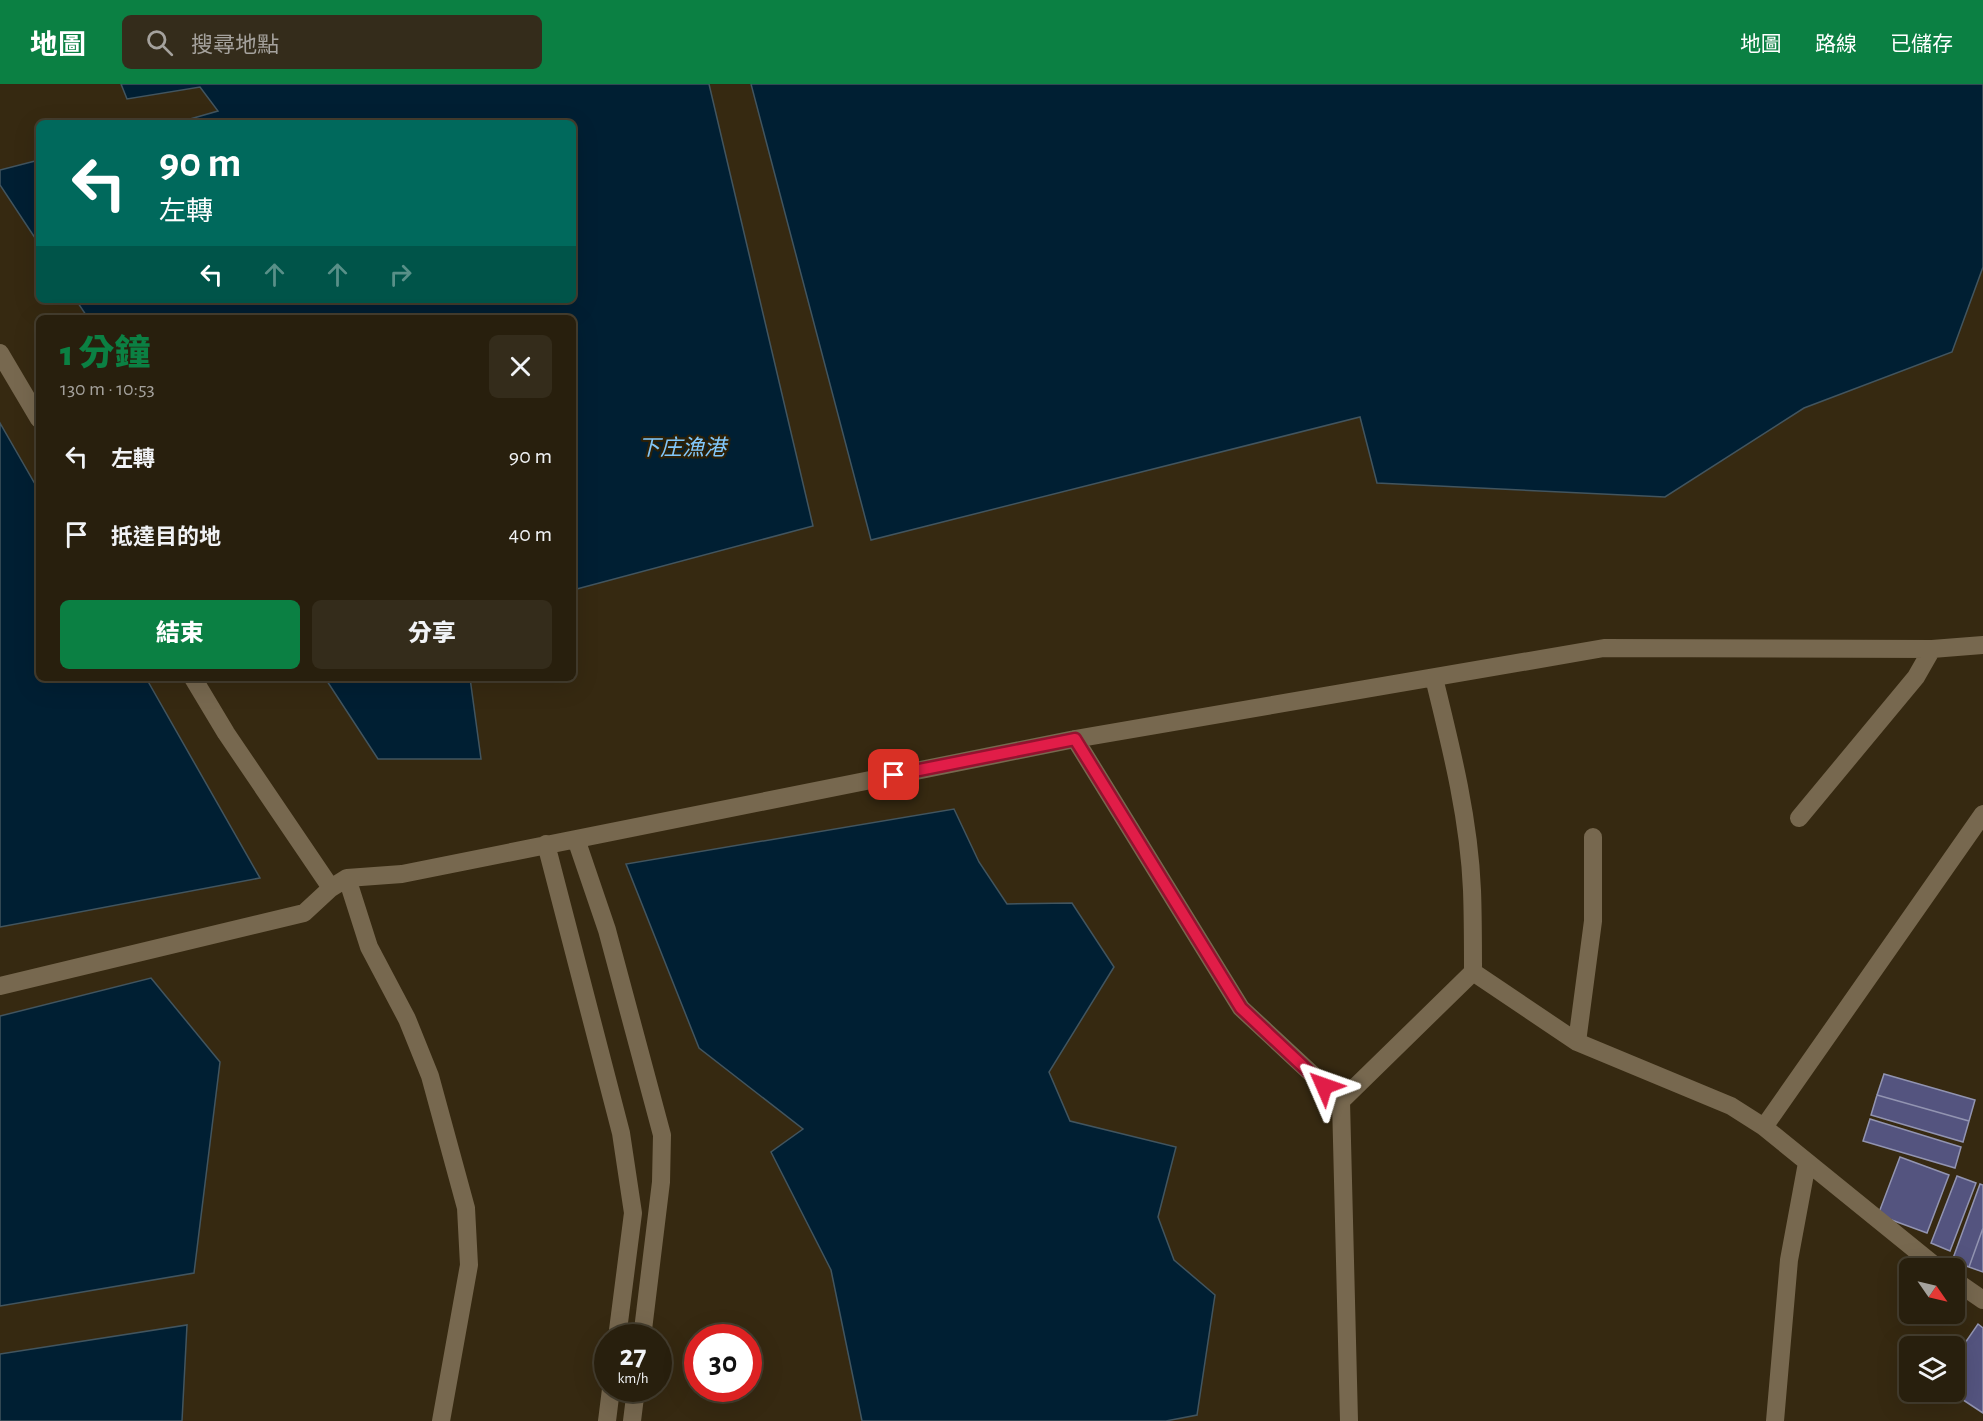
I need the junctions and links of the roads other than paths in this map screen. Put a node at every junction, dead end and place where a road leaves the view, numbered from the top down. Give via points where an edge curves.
1 (0, 353) edge
2 (36, 414) edge
3 (1983, 645) edge
4 (1932, 649) junction
5 (1434, 678) junction
6 (195, 681) edge
7 (1075, 739) junction
8 (1983, 814) edge
9 (1799, 818) dead end
10 (1593, 837) dead end
11 (576, 839) junction
12 (546, 844) junction
13 (347, 878) junction
14 (331, 888) junction
15 (1473, 972) junction
16 (0, 986) edge
17 (1576, 1042) junction
18 (1341, 1101) junction
19 (1764, 1127) junction
20 (1807, 1163) junction
21 (1925, 1258) edge
22 (1965, 1288) edge
23 (1983, 1300) edge
24 (619, 1324) edge
25 (644, 1324) edge
26 (609, 1402) edge
27 (634, 1402) edge
28 (441, 1421) edge
29 (607, 1421) edge
30 (632, 1421) edge
31 (1350, 1421) edge
32 (1775, 1421) edge

1 - 2 street
3 - 4 street
4 - 5 street via 1604,648
4 - 9 street via 1916,677
5 - 7 street
5 - 15 street via 1463,809 1472,888
6 - 14 street
7 - 11 street
7 - 18 street via 1241,1008
8 - 19 street
10 - 17 street via 1593,921
11 - 12 street
11 - 25 street via 607,930 662,1135 661,1182
12 - 13 street via 402,874
12 - 24 street via 621,1132 633,1213
13 - 14 street
13 - 28 street via 369,947 407,1019 430,1076 466,1208 469,1265
14 - 16 street via 304,913
15 - 17 street
15 - 18 street
17 - 19 street via 1731,1106
18 - 31 street
19 - 20 street
20 - 21 street
20 - 32 street via 1790,1260
22 - 23 street
26 - 29 street
27 - 30 street

